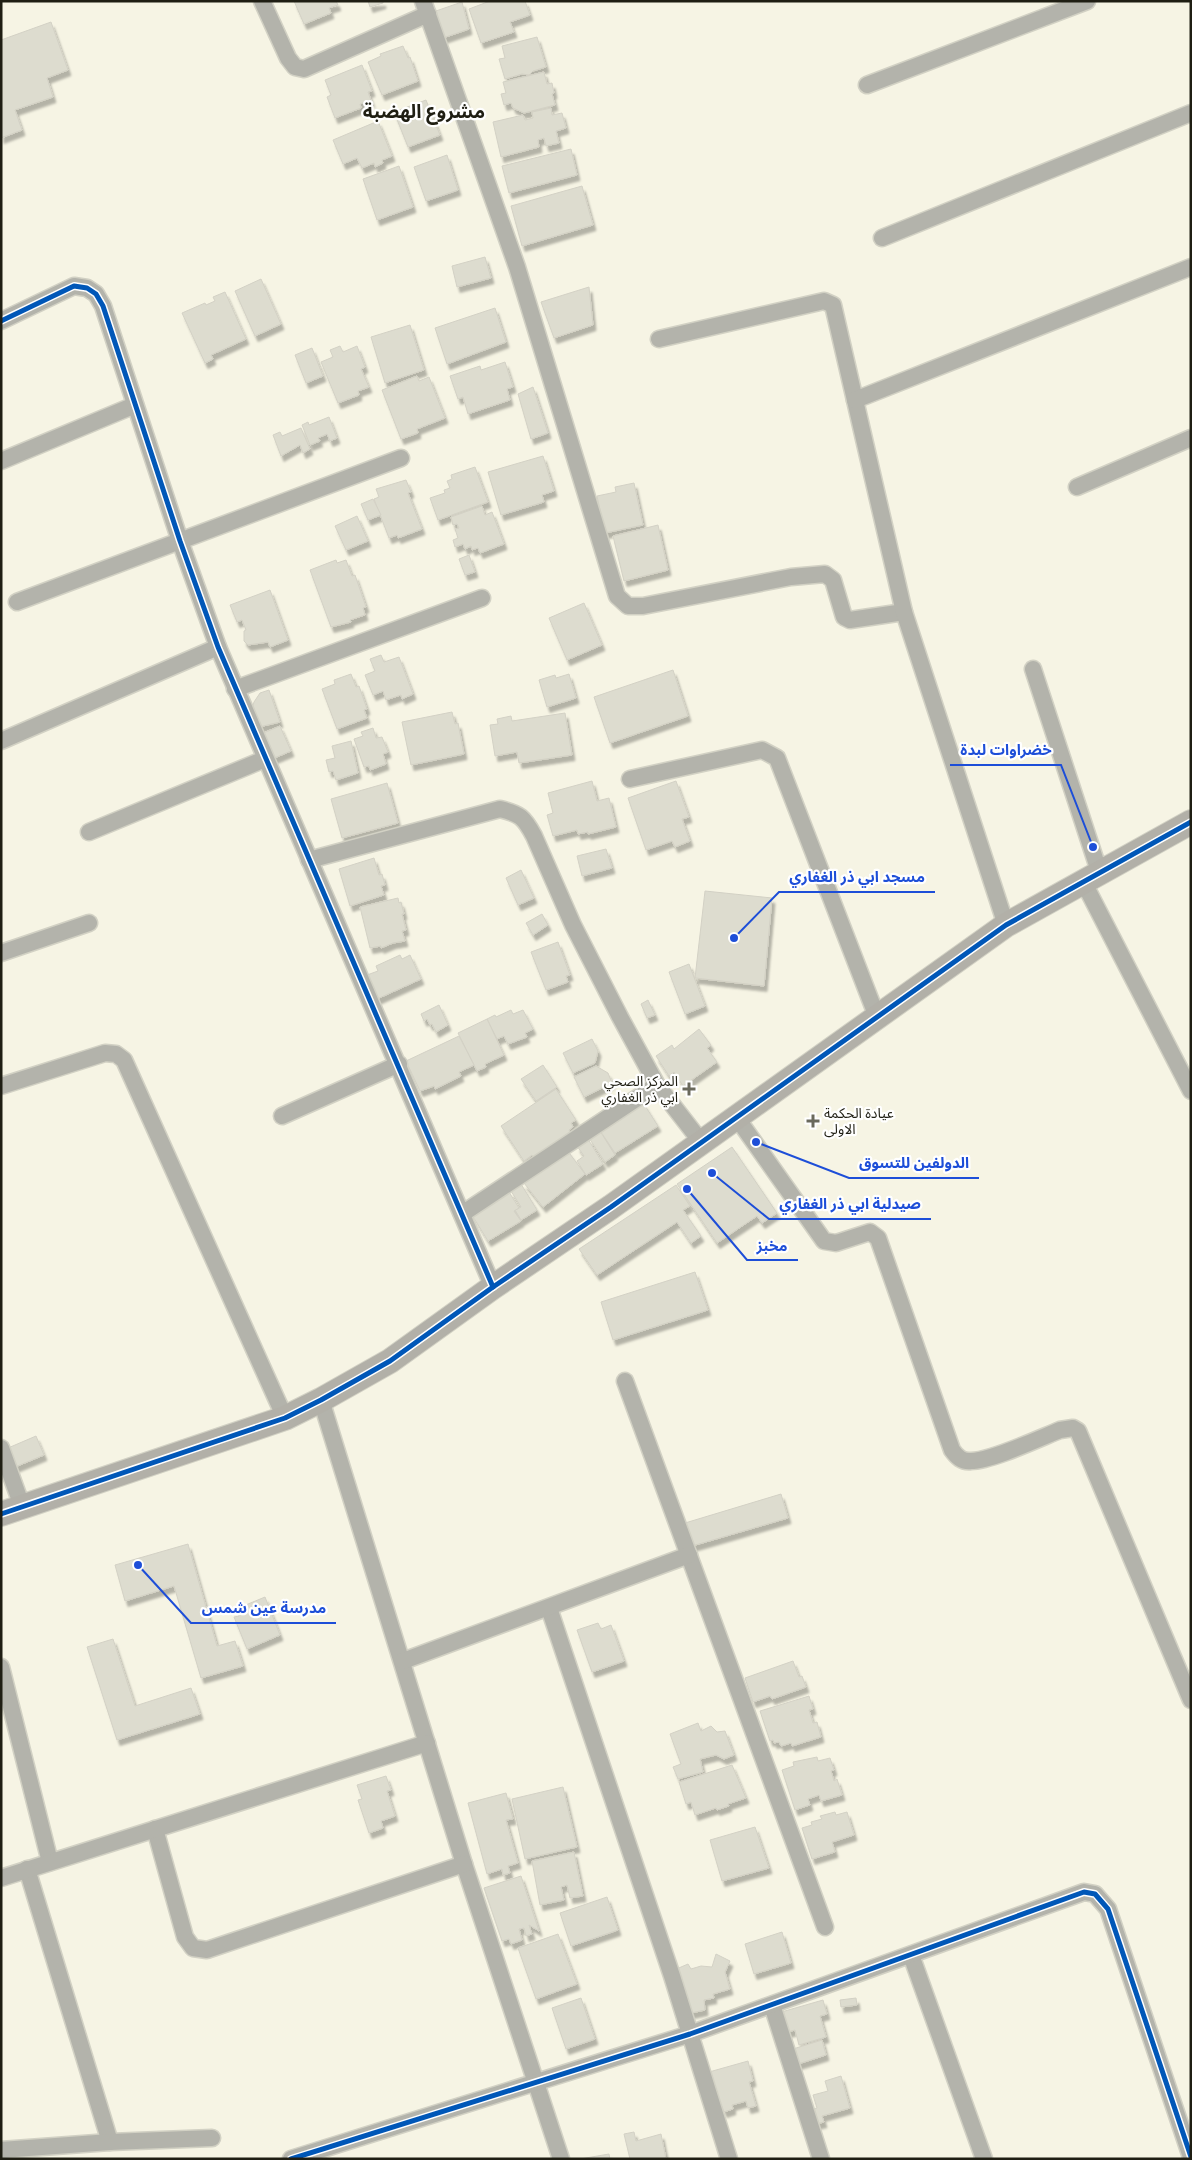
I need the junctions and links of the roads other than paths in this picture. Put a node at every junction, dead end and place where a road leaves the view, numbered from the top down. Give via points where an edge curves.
1 (262, 1) edge
2 (1087, 1) edge
3 (426, 8) edge
4 (867, 86) dead end
5 (1191, 113) edge
6 (882, 238) dead end
7 (1191, 267) edge
8 (1, 321) edge
9 (659, 338) dead end
10 (855, 400) junction
11 (135, 404) junction
12 (1191, 438) edge
13 (401, 458) dead end
14 (1, 461) edge
15 (1077, 487) dead end
16 (180, 540) junction
17 (482, 598) dead end
18 (17, 602) dead end
19 (904, 612) junction
20 (218, 648) junction
21 (1033, 668) dead end
22 (235, 689) junction
23 (1, 741) edge
24 (265, 759) junction
25 (630, 779) dead end
26 (1191, 822) edge
27 (89, 832) dead end
28 (309, 860) junction
29 (1092, 878) junction
30 (89, 923) dead end
31 (1006, 925) junction
32 (1, 953) edge
33 (877, 1017) junction
34 (399, 1064) junction
35 (657, 1085) junction
36 (1, 1086) edge
37 (1191, 1091) edge
38 (282, 1116) dead end
39 (737, 1118) junction
40 (702, 1143) junction
41 (462, 1214) junction
42 (493, 1287) junction
43 (625, 1381) dead end
44 (321, 1400) junction
45 (285, 1418) junction
46 (1, 1448) edge
47 (12, 1510) edge
48 (689, 1555) junction
49 (549, 1608) junction
50 (403, 1661) junction
51 (1, 1667) edge
52 (1191, 1700) edge
53 (427, 1743) junction
54 (155, 1829) junction
55 (50, 1862) junction
56 (464, 1864) junction
57 (27, 1869) junction
58 (1, 1878) edge
59 (824, 1927) dead end
60 (911, 1955) junction
61 (772, 2005) junction
62 (690, 2034) junction
63 (537, 2082) junction
64 (212, 2138) dead end
65 (110, 2142) junction
66 (1, 2150) edge
67 (1191, 2156) edge
68 (291, 2159) edge
69 (561, 2159) edge
70 (729, 2159) edge
71 (821, 2159) edge
72 (984, 2159) edge

1 - 3 street via 288,58 294,66 304,69
2 - 4 street
3 - 19 street via 517,267 617,596 628,606 643,606 791,577 826,574 833,580 844,617 850,620
5 - 6 street
7 - 10 street
8 - 11 street via 74,286 87,288 96,294 103,306
9 - 10 street via 829,302 833,305
10 - 19 street
11 - 14 street
11 - 16 street
12 - 15 street
13 - 16 street
16 - 18 street
16 - 20 street
17 - 22 street
19 - 31 street
20 - 22 street
20 - 23 street
21 - 29 street
22 - 24 street
24 - 27 street
24 - 28 street
25 - 33 street via 762,750 777,758
26 - 29 street
28 - 34 street
28 - 35 street via 500,809 517,813 534,836 572,925
29 - 31 street
29 - 37 street
30 - 32 street
31 - 33 street
33 - 39 street
34 - 38 street
34 - 41 street
35 - 40 street
35 - 41 street
36 - 45 street via 106,1053 116,1054 124,1060
39 - 40 street
39 - 52 street via 824,1241 836,1243 870,1232 878,1238 952,1450 959,1459 971,1462 1060,1430 1073,1428 1078,1431
40 - 42 street
41 - 42 street
42 - 44 street via 390,1361
43 - 48 street
44 - 45 street
44 - 50 street
45 - 47 street
46 - 47 street
48 - 49 street
48 - 59 street
49 - 50 street
49 - 62 street
50 - 53 street
51 - 55 street
53 - 54 street
53 - 56 street
54 - 55 street
54 - 56 street via 185,1937 192,1948 207,1950
55 - 57 street
56 - 63 street
57 - 58 street
57 - 65 street
60 - 61 street
60 - 67 street via 1084,1892 1096,1894 1108,1909
60 - 72 street
61 - 62 street
61 - 71 street
62 - 63 street
62 - 70 street
63 - 68 street
63 - 69 street
64 - 65 street
65 - 66 street

